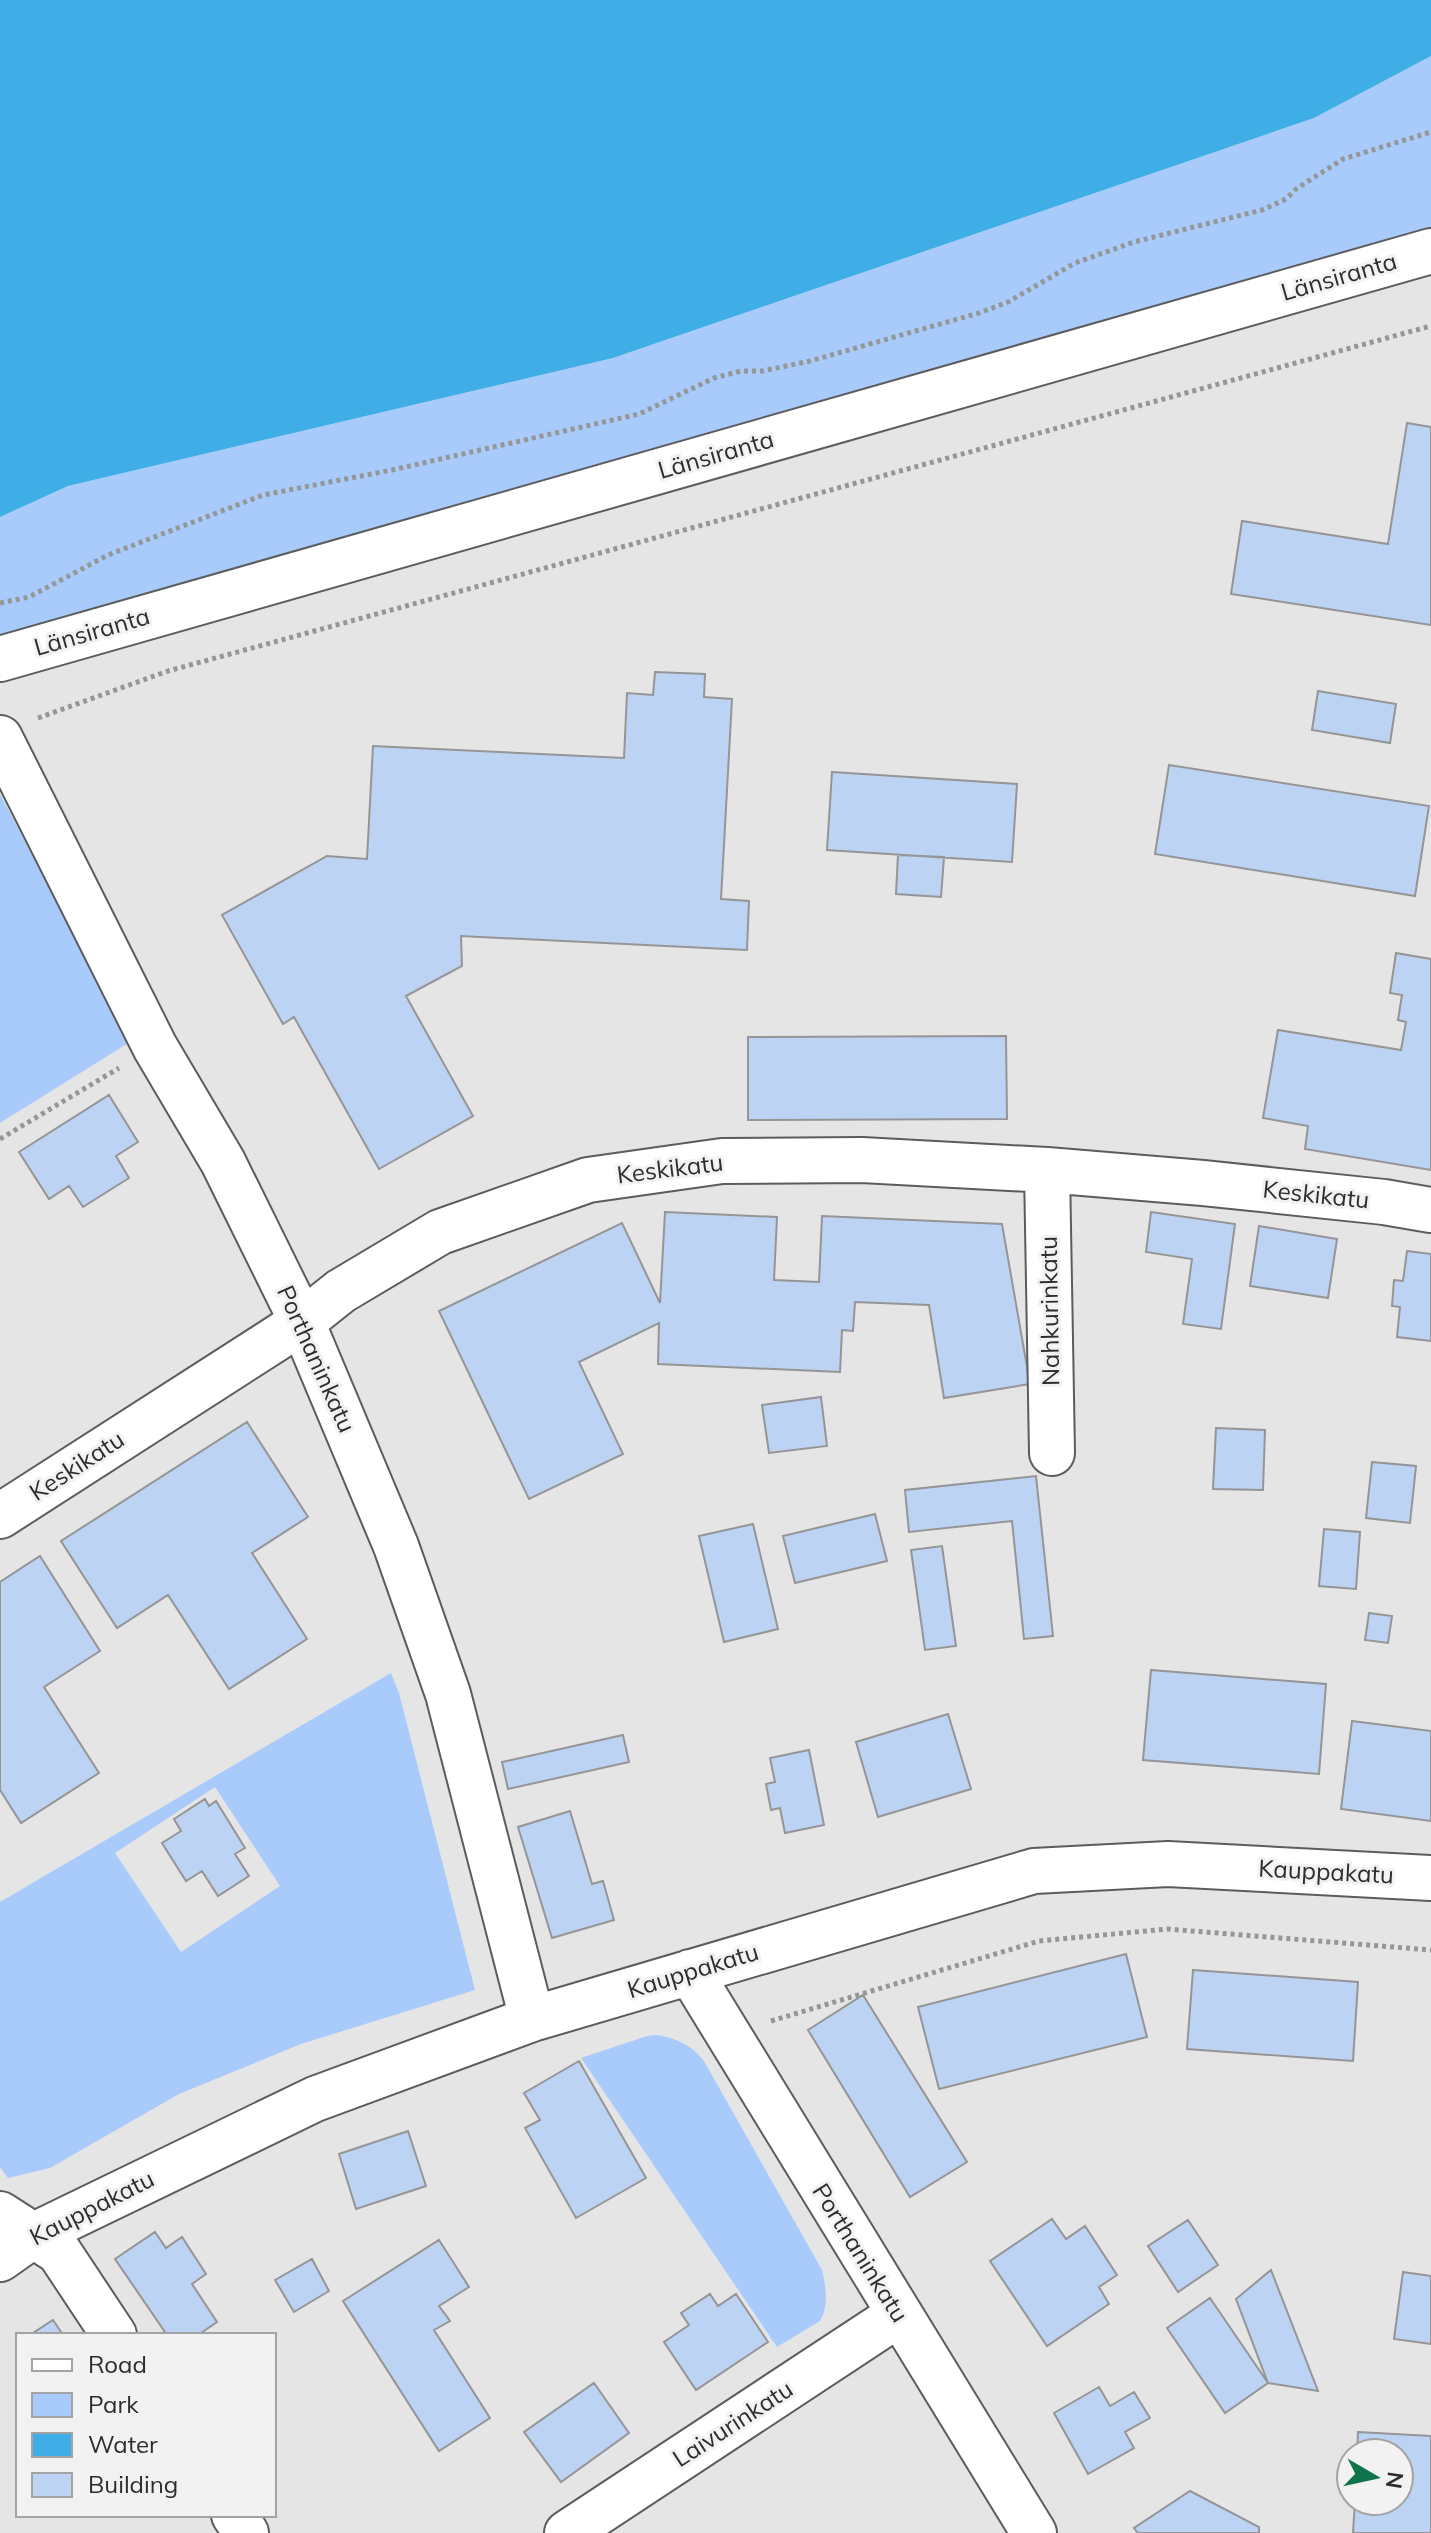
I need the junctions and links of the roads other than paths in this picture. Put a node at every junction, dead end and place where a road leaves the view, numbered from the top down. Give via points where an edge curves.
1 (1431, 251) edge
2 (0, 659) edge
3 (18, 729) edge
4 (1047, 1170) junction
5 (1431, 1210) edge
6 (302, 1322) junction
7 (1052, 1453) dead end
8 (0, 1516) edge
9 (1431, 1878) edge
10 (690, 1972) junction
11 (532, 2019) junction
12 (11, 2236) edge
13 (898, 2315) junction
14 (113, 2333) edge
15 (567, 2533) edge
16 (1034, 2533) edge

1 - 2 street, Länsiranta
3 - 6 street, Porthaninkatu via 155,1047 223,1162
4 - 5 street, Keskikatu
4 - 6 street, Keskikatu via 862,1160 722,1161 588,1180 440,1232 341,1291
4 - 7 street, Nahkurinkatu
6 - 8 street, Keskikatu
6 - 11 street, Porthaninkatu via 396,1546 448,1694
9 - 10 street, Kauppakatu via 1168,1864 1034,1871
10 - 11 street, Kauppakatu
10 - 13 street, Porthaninkatu
11 - 12 street, Kauppakatu via 315,2099
12 - 14 street via 59,2252
13 - 15 street, Laivurinkatu
13 - 16 street, Porthaninkatu

